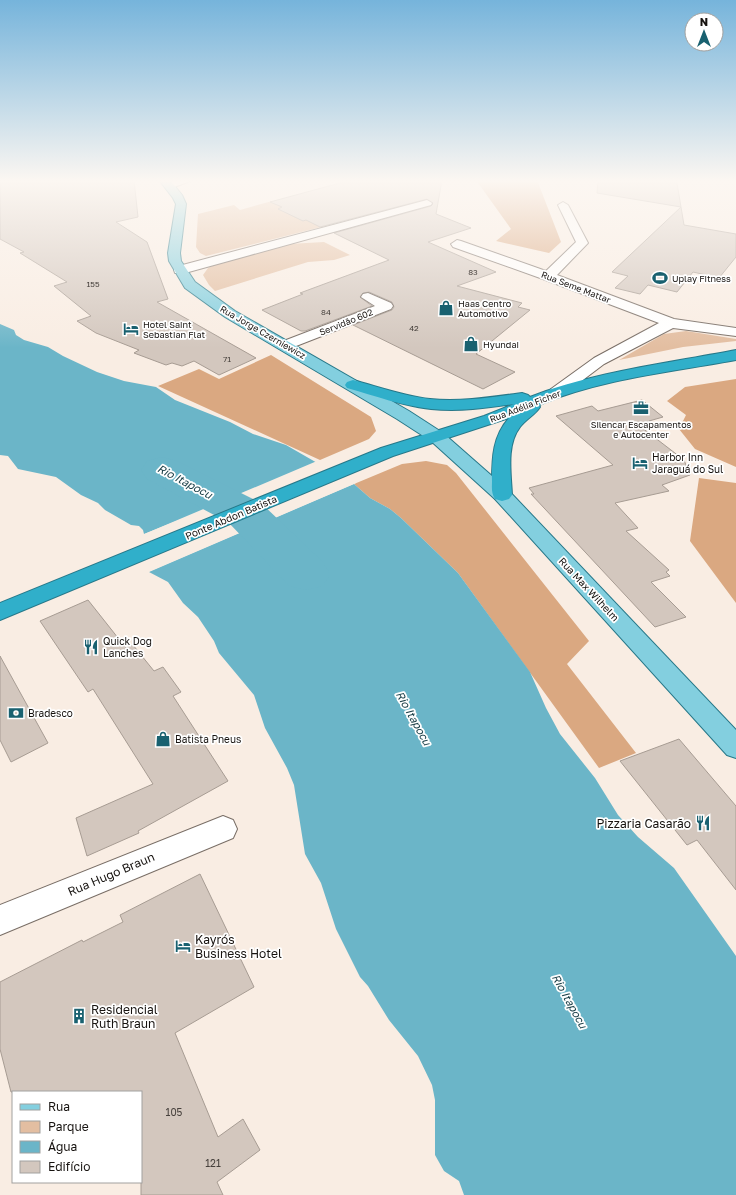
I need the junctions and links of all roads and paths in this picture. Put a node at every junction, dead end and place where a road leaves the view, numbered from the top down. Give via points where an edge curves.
1 (177, 236) edge
2 (307, 236) edge
3 (578, 236) edge
4 (457, 244) dead end
5 (180, 270) junction
6 (548, 276) junction
7 (368, 297) dead end
8 (672, 323) junction
9 (736, 332) edge
10 (286, 345) junction
11 (736, 354) edge
12 (353, 385) junction
13 (557, 392) junction
14 (436, 437) junction
15 (387, 452) joint
16 (502, 495) junction
17 (0, 612) edge
18 (736, 747) edge
19 (223, 829) dead end
20 (0, 920) edge

1 - 5 main road, Rua Jorge Czerniewicz via 174,253
2 - 5 street
3 - 6 street via 582,243
4 - 6 street, Rua Seme Mattar
5 - 10 main road, Rua Jorge Czerniewicz via 190,285 202,296
6 - 8 street, Rua Seme Mattar
7 - 10 street, Servidão 602 via 386,306
8 - 9 street, Rua Seme Mattar
8 - 13 street via 599,361
10 - 12 main road, Rua Jorge Czerniewicz
11 - 13 highway, Rua Adélia Ficher
12 - 13 highway via 410,401 456,405
12 - 14 main road, Rua Jorge Czerniewicz
13 - 14 highway, Rua Adélia Ficher via 490,420
13 - 16 highway via 530,409 507,431 502,457
14 - 15 highway, Rua Adélia Ficher
14 - 16 main road, Rua Max Wilhelm
15 - 17 highway, Ponte Abdon Batista
16 - 18 main road, Rua Max Wilhelm
19 - 20 street, Rua Hugo Braun

